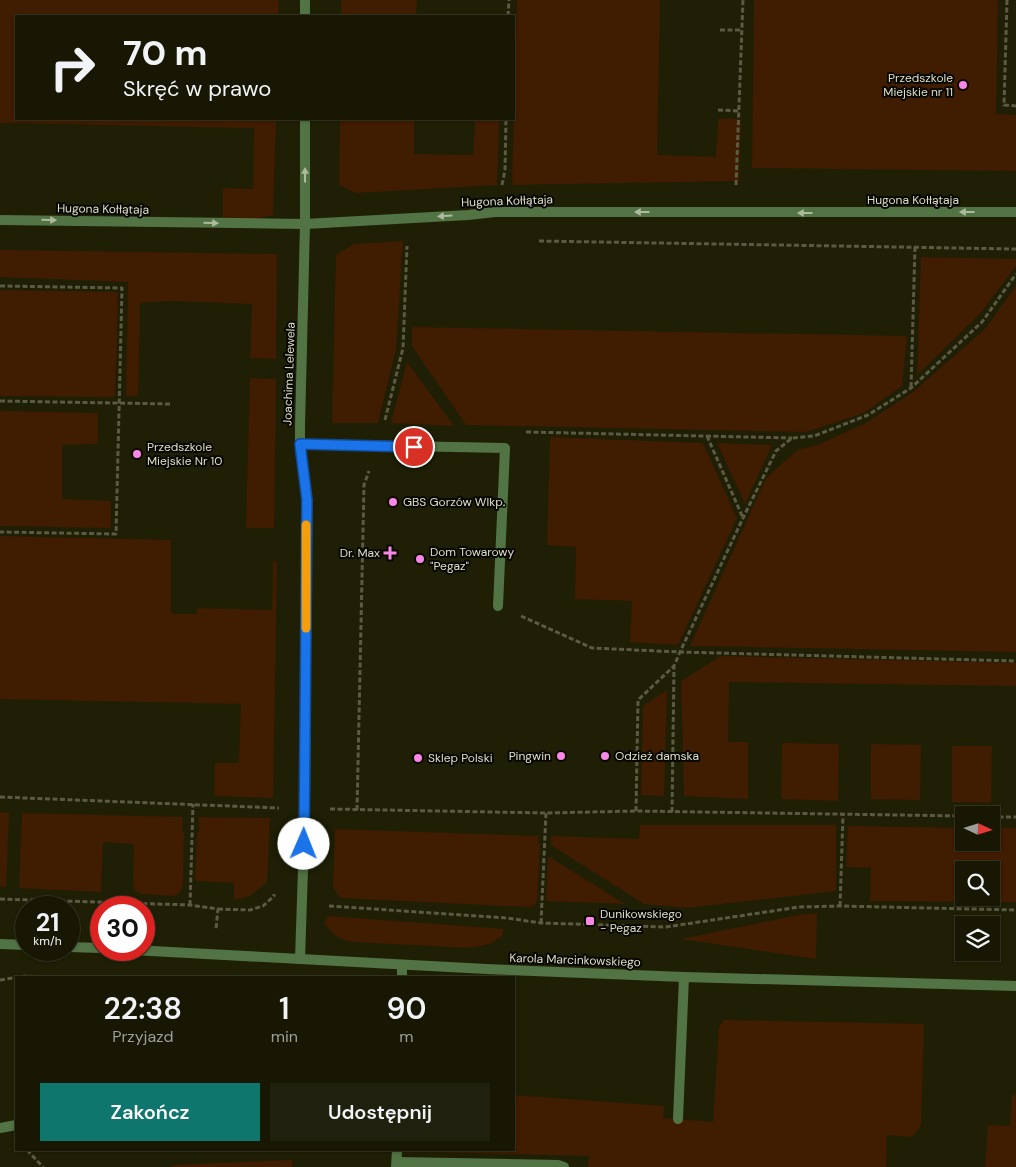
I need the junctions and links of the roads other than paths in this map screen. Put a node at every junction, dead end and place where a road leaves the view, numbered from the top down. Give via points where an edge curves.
1 (305, 0) edge
2 (305, 15) edge
3 (305, 120) edge
4 (1016, 212) edge
5 (0, 220) edge
6 (305, 224) junction
7 (300, 444) junction
8 (498, 606) road end
9 (0, 944) edge
10 (15, 945) edge
11 (155, 951) edge
12 (300, 959) junction
13 (402, 965) junction
14 (402, 976) edge
15 (684, 977) junction
16 (1016, 986) edge
17 (678, 1119) dead end
18 (15, 1126) edge
19 (0, 1128) edge
20 (397, 1151) edge
21 (397, 1164) edge
22 (564, 1167) edge

1 - 2 street
6 -> 3 street, Joachima Lelewela
4 -> 6 street, Hugona Kołłątaja via 495,212
5 -> 6 street, Hugona Kołłątaja
6 - 7 street, Joachima Lelewela
7 - 8 street via 505,448
7 - 12 street, Joachima Lelewela via 307,500 305,808
9 - 10 street
11 - 12 street, Karola Marcinkowskiego
12 - 13 street, Karola Marcinkowskiego
13 - 14 street
13 - 15 street, Karola Marcinkowskiego
15 - 16 street, Karola Marcinkowskiego
15 - 17 street
18 - 19 street
20 - 21 street
21 - 22 street via 558,1164

